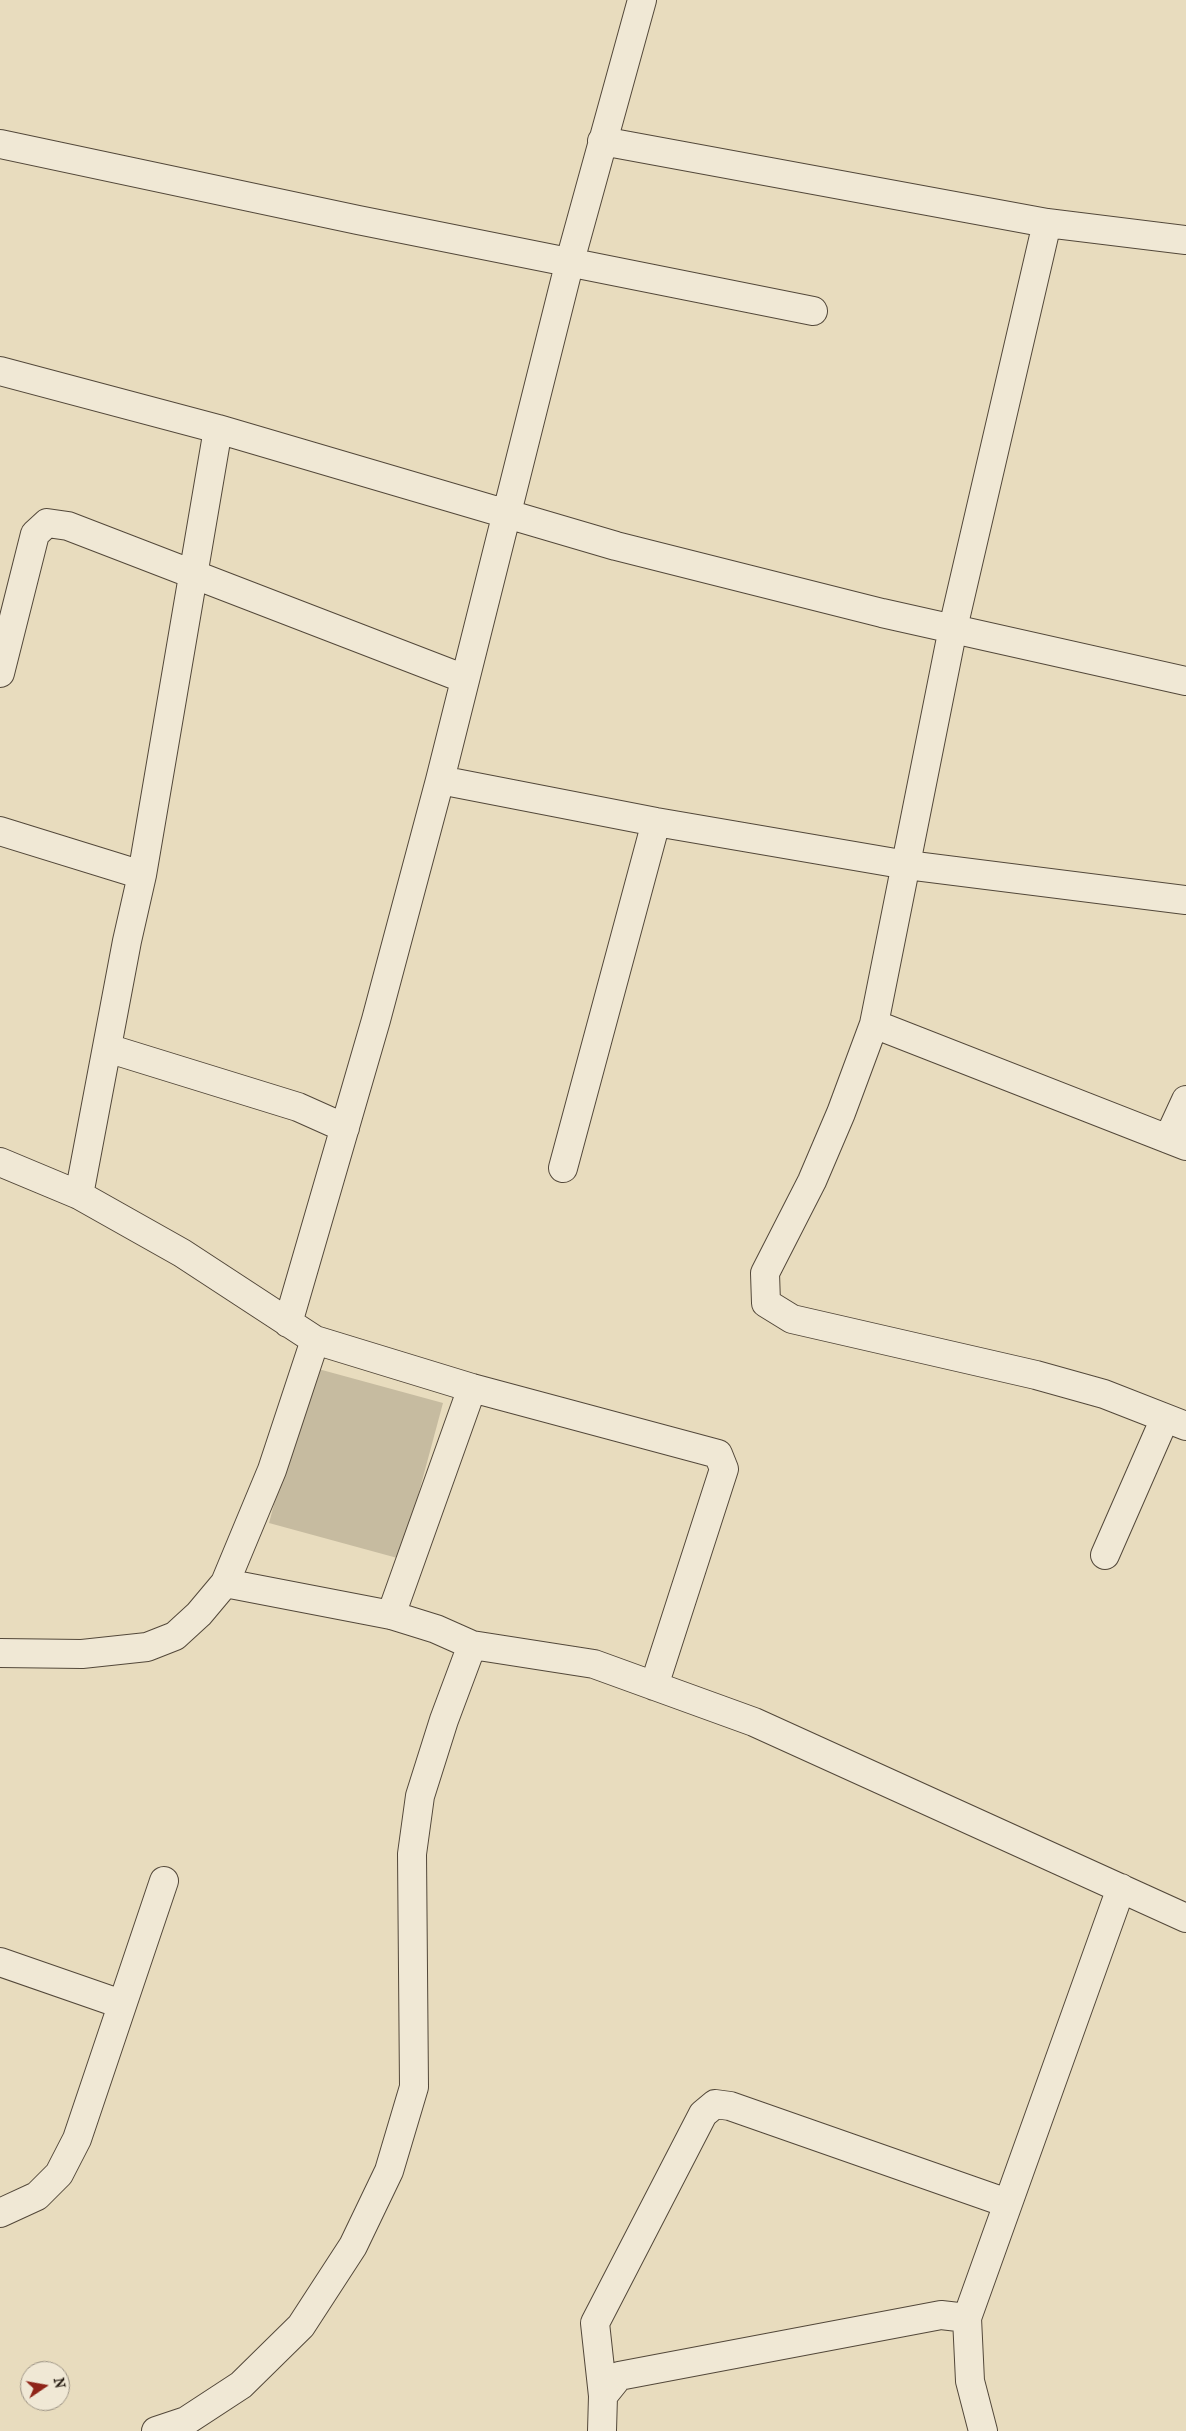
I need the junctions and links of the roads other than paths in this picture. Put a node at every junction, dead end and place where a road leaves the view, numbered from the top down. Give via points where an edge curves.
1 (642, 0) edge
2 (602, 141) junction
3 (0, 144) edge
4 (1047, 223) junction
5 (1186, 240) edge
6 (570, 261) junction
7 (812, 311) dead end
8 (0, 370) edge
9 (218, 429) junction
10 (507, 513) junction
11 (194, 573) junction
12 (953, 628) junction
13 (0, 673) edge
14 (465, 679) junction
15 (1186, 681) edge
16 (440, 780) junction
17 (656, 822) junction
18 (0, 831) edge
19 (906, 865) junction
20 (142, 875) junction
21 (1186, 900) edge
22 (874, 1024) junction
23 (107, 1048) junction
24 (1186, 1100) edge
25 (345, 1128) junction
26 (1177, 1142) edge
27 (0, 1162) edge
28 (563, 1168) dead end
29 (79, 1195) junction
30 (288, 1323) junction
31 (314, 1340) junction
32 (472, 1388) junction
33 (1176, 1422) edge
34 (1105, 1555) dead end
35 (225, 1583) junction
36 (391, 1615) junction
37 (472, 1645) junction
38 (0, 1653) edge
39 (654, 1686) junction
40 (164, 1881) dead end
41 (1121, 1888) junction
42 (1186, 1918) edge
43 (0, 1962) edge
44 (121, 2004) junction
45 (1007, 2203) junction
46 (1, 2212) edge
47 (967, 2318) junction
48 (603, 2396) junction
49 (187, 2426) edge
50 (156, 2431) edge
51 (602, 2431) edge
52 (983, 2431) edge

1 - 2 street
2 - 4 street
2 - 6 street
3 - 6 street
4 - 5 street
4 - 12 street
6 - 7 street
6 - 10 street
8 - 9 street
9 - 10 street
9 - 11 street
10 - 12 street via 616,546
10 - 14 street
11 - 13 street via 68,526 47,523 35,534
11 - 14 street
11 - 20 street
12 - 15 street
12 - 19 street
14 - 16 street
16 - 17 street
16 - 25 street
17 - 19 street
17 - 28 street
18 - 20 street
19 - 21 street
19 - 22 street
20 - 23 street
22 - 26 street
22 - 33 street via 812,1181 765,1273 766,1302 792,1319 1036,1375 1104,1394
23 - 25 street via 298,1107
23 - 29 street
24 - 26 street
25 - 30 street
27 - 29 street
29 - 30 street via 182,1253
30 - 31 street
31 - 32 street
31 - 35 street via 272,1470
32 - 36 street
32 - 39 street via 718,1454 724,1469
33 - 34 street
35 - 36 street
35 - 38 street via 175,1636 147,1647 82,1654
36 - 37 street via 436,1629
37 - 39 street via 594,1664
37 - 49 street via 420,1796 412,1854 414,2087 389,2172 353,2246 301,2326 242,2385
39 - 41 street via 754,1722
40 - 44 street
41 - 42 street
41 - 45 street
43 - 44 street
44 - 46 street via 77,2139 59,2174 37,2196
45 - 47 street
45 - 48 street via 730,2106 715,2104 703,2114 595,2323
47 - 48 street via 941,2315 619,2376
47 - 52 street via 970,2380
48 - 51 street
49 - 50 street

